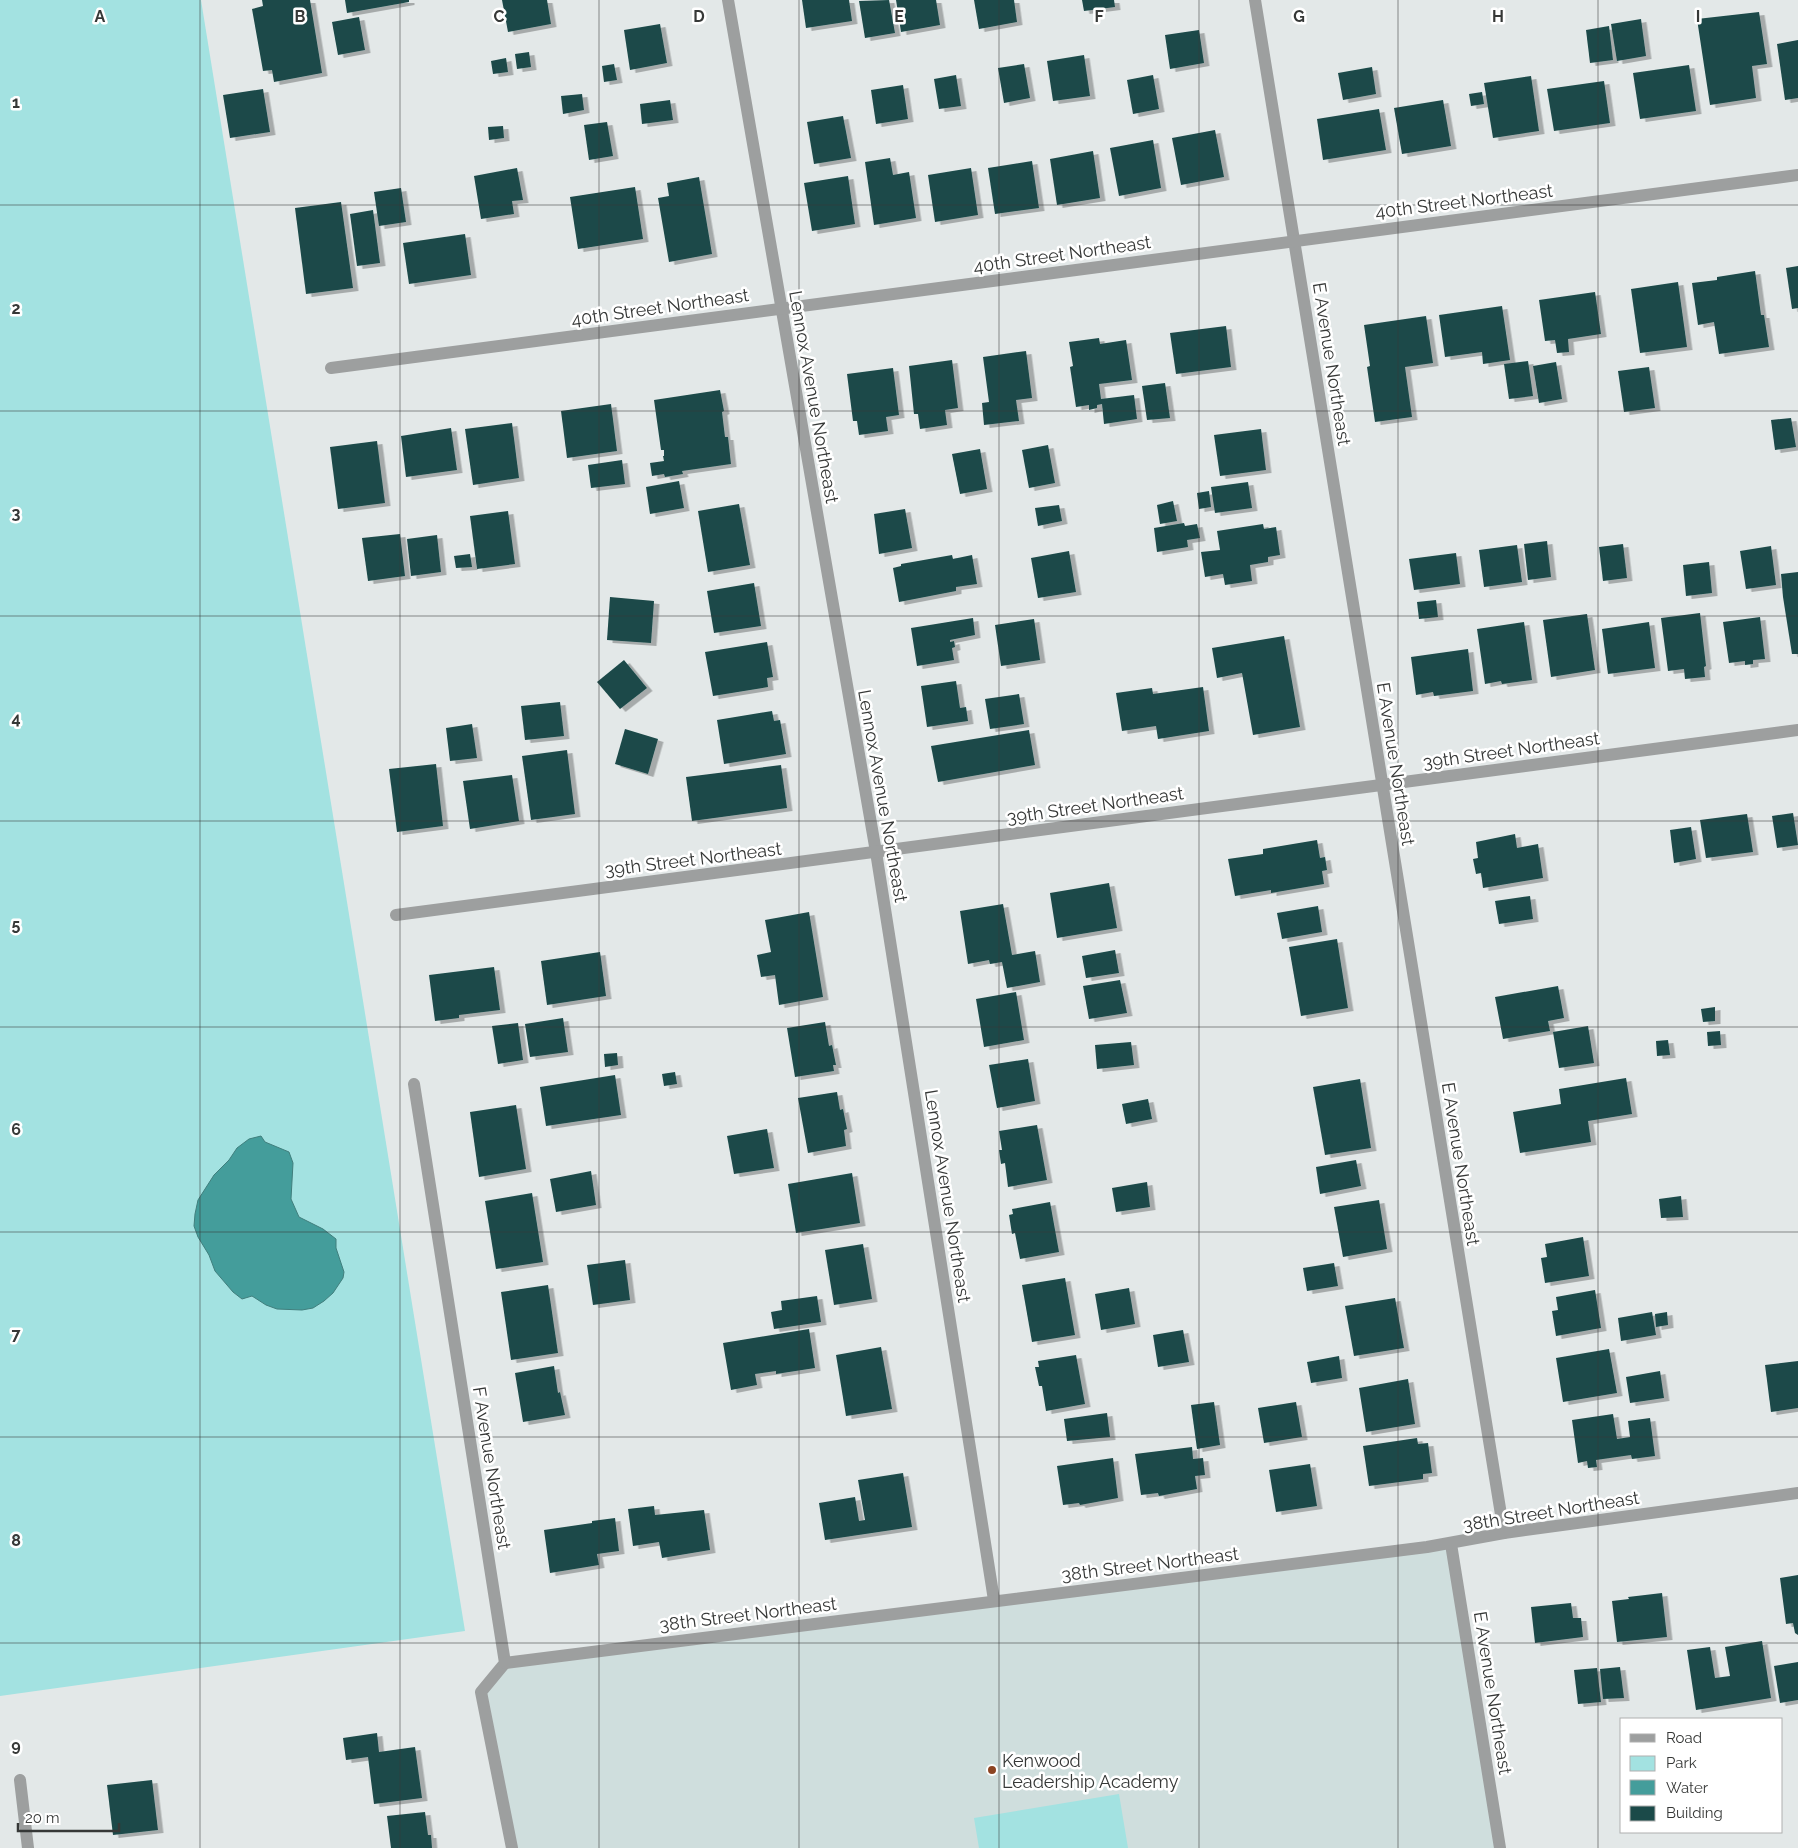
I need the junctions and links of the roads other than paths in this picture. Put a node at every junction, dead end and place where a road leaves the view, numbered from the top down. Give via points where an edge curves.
1 (728, 0) edge
2 (1255, 0) edge
3 (1798, 175) edge
4 (1294, 241) junction
5 (781, 308) junction
6 (330, 368) dead end
7 (1798, 730) edge
8 (1382, 785) junction
9 (876, 852) junction
10 (396, 915) dead end
11 (414, 1084) dead end
12 (1798, 1493) edge
13 (1504, 1533) junction
14 (1451, 1544) junction
15 (994, 1600) junction
16 (506, 1662) junction
17 (20, 1780) dead end
18 (28, 1848) edge
19 (512, 1848) edge
20 (1500, 1848) edge

1 - 5 street, Lennox Avenue Northeast
2 - 4 street, E Avenue Northeast
3 - 4 street, 40th Street Northeast
4 - 5 street, 40th Street Northeast
4 - 8 street, E Avenue Northeast
5 - 6 street, 40th Street Northeast
5 - 9 street, Lennox Avenue Northeast
7 - 8 street, 39th Street Northeast
8 - 9 street, 39th Street Northeast
8 - 13 street, E Avenue Northeast
9 - 10 street, 39th Street Northeast
9 - 15 street, Lennox Avenue Northeast
11 - 16 street, F Avenue Northeast
12 - 13 street, 38th Street Northeast
13 - 14 street, 38th Street Northeast
14 - 15 street, 38th Street Northeast
14 - 20 street, E Avenue Northeast
15 - 16 street, 38th Street Northeast
16 - 19 street via 482,1692
17 - 18 street

